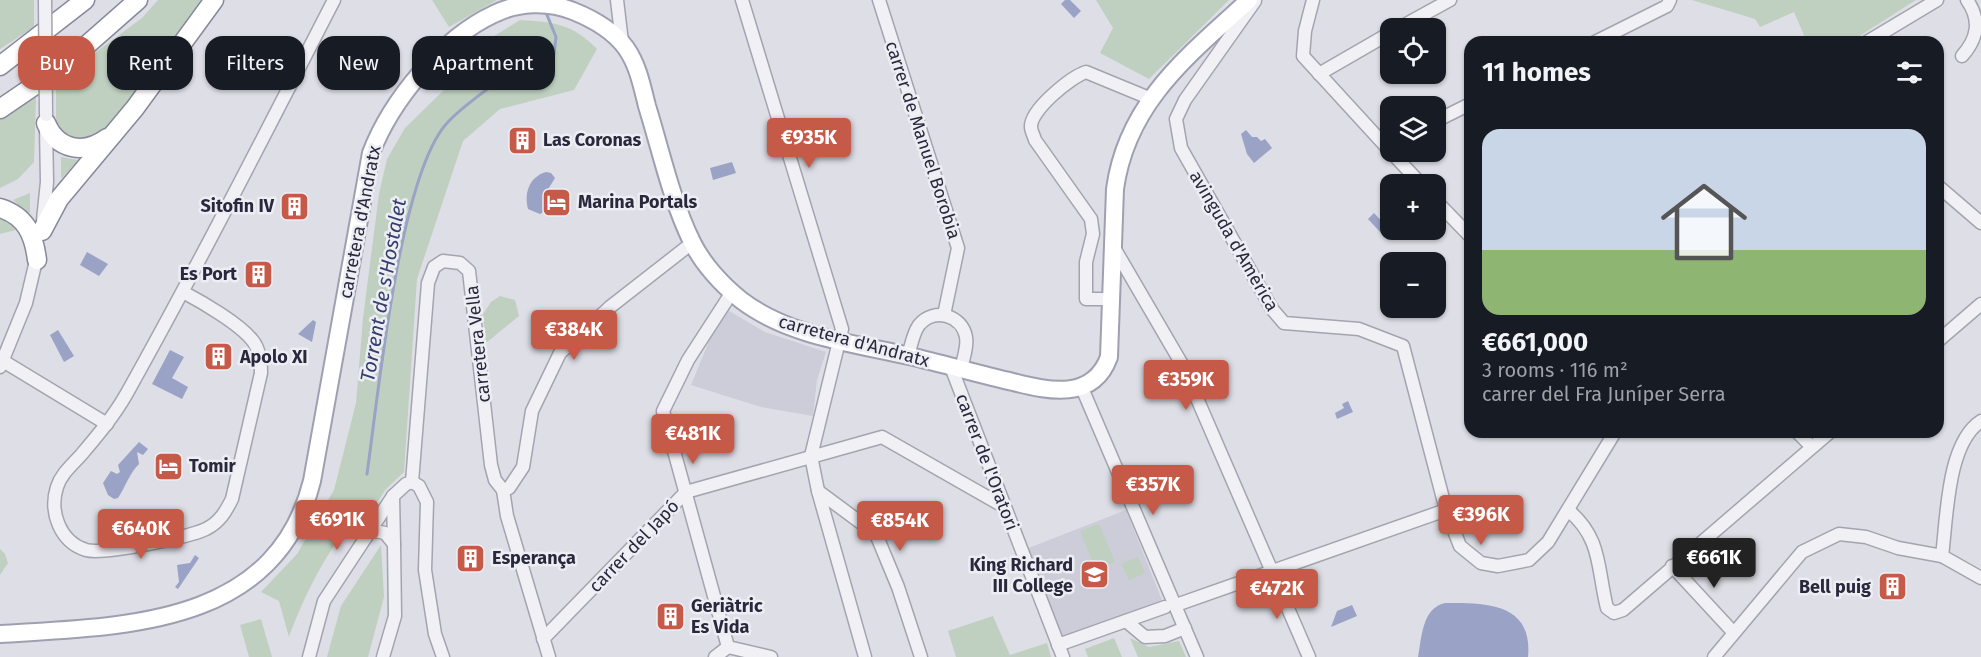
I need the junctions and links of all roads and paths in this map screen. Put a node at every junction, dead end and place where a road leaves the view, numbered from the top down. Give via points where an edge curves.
1 (45, 0) edge
2 (86, 0) edge
3 (138, 0) edge
4 (214, 0) edge
5 (334, 0) edge
6 (616, 0) edge
7 (742, 0) edge
8 (879, 0) edge
9 (1249, 0) edge
10 (1256, 0) edge
11 (1313, 0) edge
12 (1450, 0) edge
13 (1670, 0) edge
14 (1937, 0) edge
15 (1967, 0) edge
16 (1417, 18) edge
17 (1608, 36) edge
18 (1877, 36) edge
19 (1380, 39) edge
20 (621, 42) junction
21 (1962, 56) dead end
22 (0, 66) edge
23 (1319, 74) junction
24 (1149, 98) junction
25 (1464, 107) edge
26 (0, 109) edge
27 (1446, 116) edge
28 (46, 119) junction
29 (115, 132) junction
30 (1380, 138) edge
31 (1402, 162) edge
32 (1412, 174) edge
33 (1944, 191) edge
34 (0, 208) edge
35 (1446, 211) edge
36 (1981, 223) edge
37 (1464, 230) edge
38 (42, 231) junction
39 (692, 243) junction
40 (1112, 245) junction
41 (37, 260) junction
42 (183, 292) junction
43 (732, 292) junction
44 (1113, 299) junction
45 (1981, 304) edge
46 (944, 315) junction
47 (1944, 336) edge
48 (841, 340) junction
49 (908, 356) junction
50 (2, 364) edge
51 (956, 368) junction
52 (1082, 388) junction
53 (1981, 421) edge
54 (107, 424) junction
55 (1611, 438) edge
56 (1803, 438) edge
57 (1823, 438) edge
58 (1812, 447) junction
59 (812, 456) junction
60 (412, 482) junction
61 (503, 490) junction
62 (818, 491) junction
63 (686, 492) junction
64 (393, 496) junction
65 (1003, 506) junction
66 (1446, 510) junction
67 (1568, 510) junction
68 (369, 530) junction
69 (394, 544) junction
70 (1942, 556) junction
71 (1672, 566) junction
72 (1272, 571) junction
73 (1981, 578) edge
74 (1179, 604) dead end
75 (1165, 607) dead end
76 (1126, 621) junction
77 (1185, 628) junction
78 (1733, 632) junction
79 (0, 634) edge
80 (543, 639) junction
81 (1058, 645) junction
82 (728, 647) junction
83 (309, 657) edge
84 (383, 657) edge
85 (443, 657) edge
86 (549, 657) edge
87 (715, 657) edge
88 (771, 657) edge
89 (865, 657) edge
90 (921, 657) edge
91 (1063, 657) edge
92 (1197, 657) edge
93 (1309, 657) edge
94 (1714, 657) edge

1 - 28 street, bridge
2 - 22 highway
3 - 26 highway via 63,66
4 - 29 highway
5 - 42 street
6 - 20 street
7 - 48 street via 843,329
8 - 46 street, carrer de Manuel Borobia via 958,248
9 - 24 main road
10 - 66 street, avinguda d'Amèrica via 1185,100 1176,119 1182,148 1272,309 1284,323 1359,329 1403,346
11 - 23 street via 1303,56
12 - 16 street
13 - 17 street via 1667,6
14 - 18 street
15 - 21 street via 1978,15 1978,28 1974,42
19 - 23 street
20 - 39 main road, carretera d'Andratx via 634,63
20 - 79 main road, carretera d'Andratx via 595,21 564,7 543,3 485,18 452,44 408,89 379,131 366,173 308,496 290,535 276,554 237,588 183,613 112,626
23 - 30 street
24 - 40 main road via 1118,167
24 - 44 street via 1086,72 1073,77 1035,113 1030,125 1035,140 1091,219 1086,299
25 - 27 street
28 - 29 highway via 53,137 72,148 89,147
28 - 38 street
29 - 38 highway via 59,199
31 - 32 street
33 - 36 street
34 - 41 highway via 26,224
35 - 37 street
38 - 41 street
39 - 43 main road, carretera d'Andratx
39 - 61 street via 610,307 560,353 532,411 523,467 509,488
40 - 44 main road
40 - 72 street via 1183,366
41 - 50 street via 26,303
42 - 54 street
42 - 54 street via 243,332 253,341 261,361 232,499 223,517 206,529 101,551 86,550 70,541 54,512 57,488 63,474
43 - 48 main road, carretera d'Andratx via 773,320
43 - 63 street via 688,360 663,411
44 - 52 main road via 1109,357 1100,374
45 - 47 street
46 - 49 street via 934,315 921,323
46 - 51 street via 960,324 966,335 966,347
48 - 49 main road, carretera d'Andratx
48 - 59 street
49 - 51 main road, carretera d'Andratx
50 - 54 street
51 - 52 main road, carretera d'Andratx via 1046,389
51 - 65 street, carrer de l'Oratori
52 - 77 street
53 - 70 street via 1962,439 1954,460
55 - 67 street
56 - 58 street
57 - 58 street
58 - 71 street
59 - 62 street
59 - 63 street, carrer del Japó
59 - 65 street, carrer del Japó via 882,437
60 - 61 street, carretera Vella via 429,283 434,267 443,261 460,263 469,271 490,465
60 - 64 street
60 - 85 street via 419,486 427,502 425,570 435,634
61 - 80 street
62 - 89 street
62 - 90 street via 876,534
63 - 80 street, carrer del Japó
63 - 82 street
64 - 68 street
64 - 69 street
65 - 81 street, carrer de l'Oratori
66 - 67 street via 1460,546 1481,563 1498,566 1534,557
66 - 72 street
67 - 71 street via 1583,522 1594,539 1606,608 1614,613 1623,610
68 - 69 street via 385,533
68 - 83 street via 324,600
69 - 84 street via 394,616
70 - 73 street
70 - 78 street via 1839,534 1802,552
71 - 78 street
72 - 74 street
72 - 93 street
75 - 76 street
76 - 77 street via 1145,637 1165,636
76 - 81 street
77 - 92 street
78 - 94 street
80 - 86 street
81 - 91 street, carrer de l'Oratori
82 - 87 street
82 - 88 street

